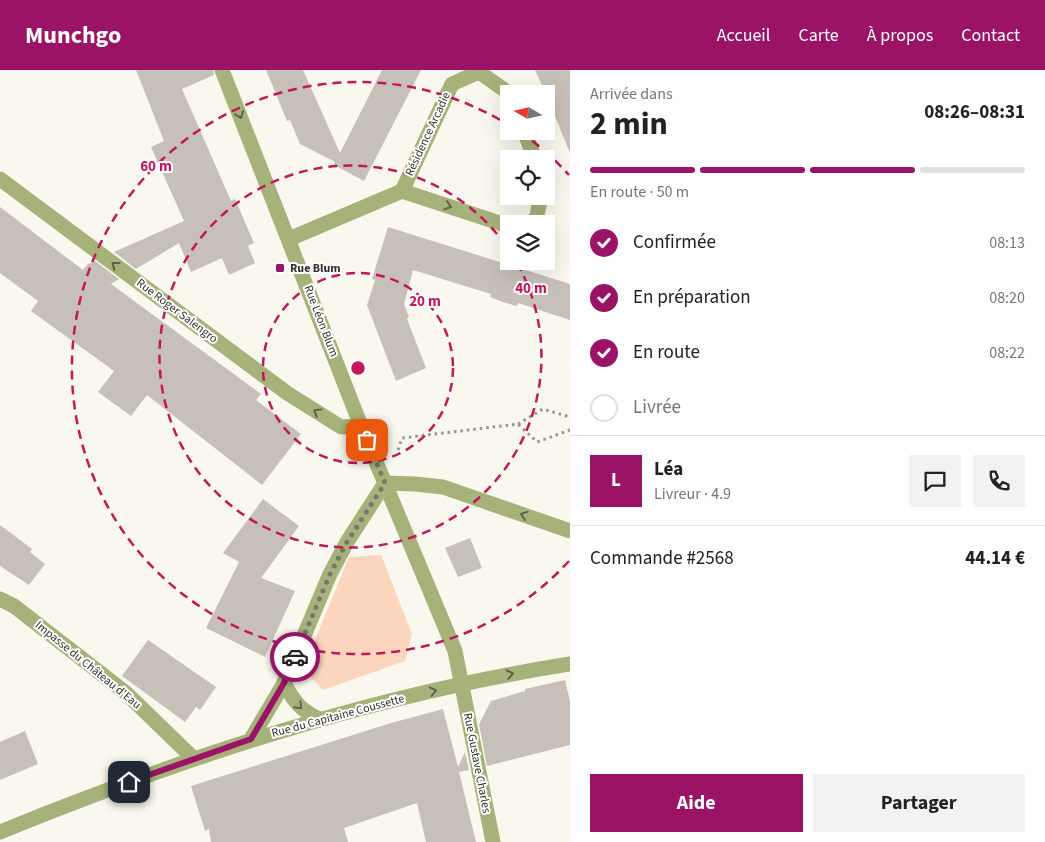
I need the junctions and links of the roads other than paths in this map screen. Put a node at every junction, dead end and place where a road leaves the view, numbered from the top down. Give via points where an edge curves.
1 (222, 70) edge
2 (500, 87) edge
3 (0, 179) edge
4 (402, 191) junction
5 (500, 223) edge
6 (289, 239) junction
7 (361, 426) junction
8 (385, 483) junction
9 (570, 531) edge
10 (0, 599) edge
11 (570, 664) edge
12 (284, 683) junction
13 (462, 684) junction
14 (322, 720) junction
15 (251, 739) junction
16 (193, 758) junction
17 (0, 832) edge
18 (493, 842) edge

1 -> 6 street, Rue Léon Blum
2 - 4 street, Résidence Arcadie via 479,72 452,84
7 -> 3 street, Rue Roger Salengro via 341,427 287,393
4 -> 5 street, Résidence Arcadie
4 - 6 street, Résidence Arcadie
6 - 7 street, Rue Léon Blum
7 - 8 street, Rue Léon Blum
9 -> 8 street via 443,487
8 - 12 street via 334,566
8 - 13 street, Rue Léon Blum via 455,650
10 - 16 street, Impasse du Château d'Eau via 14,606 126,692
13 -> 11 street, Rue du Capitaine Coussette
12 -> 14 street via 294,702 306,714
12 - 15 street
14 -> 13 street, Rue du Capitaine Coussette
13 - 18 street, Rue Gustave Charles
14 - 15 street, Rue du Capitaine Coussette
15 - 16 street, Rue du Capitaine Coussette
16 - 17 street, Rue du Capitaine Coussette

